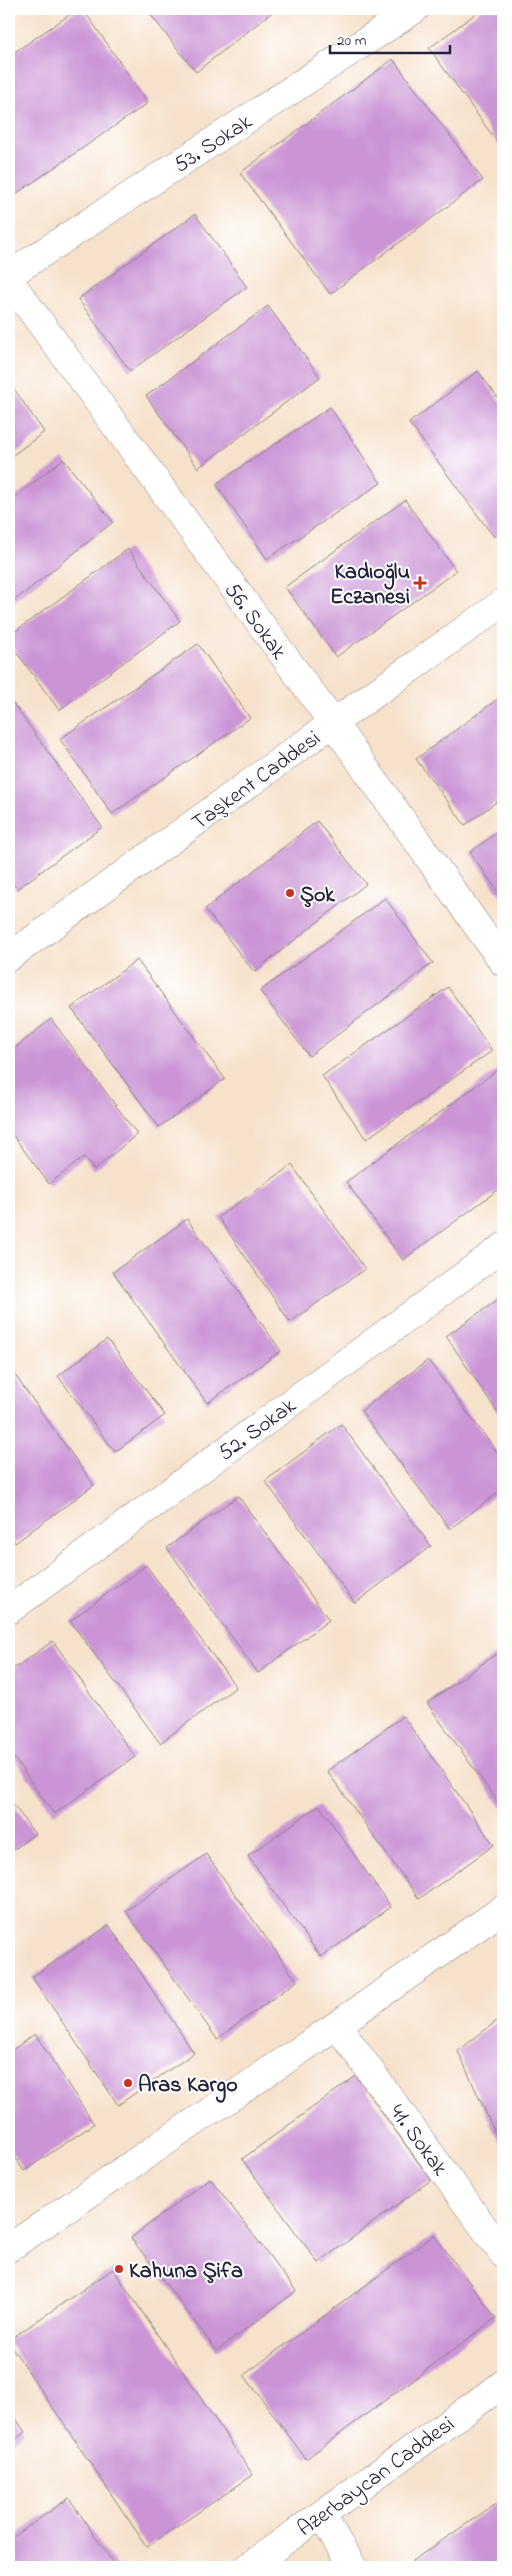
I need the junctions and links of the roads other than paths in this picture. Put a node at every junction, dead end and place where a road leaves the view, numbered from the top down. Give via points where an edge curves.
1 (415, 9) edge
2 (9, 275) edge
3 (9, 280) edge
4 (503, 603) edge
5 (333, 722) junction
6 (9, 957) edge
7 (503, 962) edge
8 (503, 1247) edge
9 (9, 1610) edge
10 (503, 1909) edge
11 (337, 2025) junction
12 (9, 2248) edge
13 (503, 2254) edge
14 (503, 2384) edge
15 (320, 2515) junction
16 (248, 2567) edge
17 (353, 2567) edge

1 - 2 street, 53. Sokak
3 - 5 street, 56. Sokak
4 - 5 street, Taşkent Caddesi
5 - 6 street, Taşkent Caddesi
5 - 7 street, 56. Sokak
8 - 9 street, 52. Sokak
10 - 11 street
11 - 12 street
11 - 13 street, 41. Sokak
14 - 15 street, Azerbaycan Caddesi
15 - 16 street, Azerbaycan Caddesi
15 - 17 street

